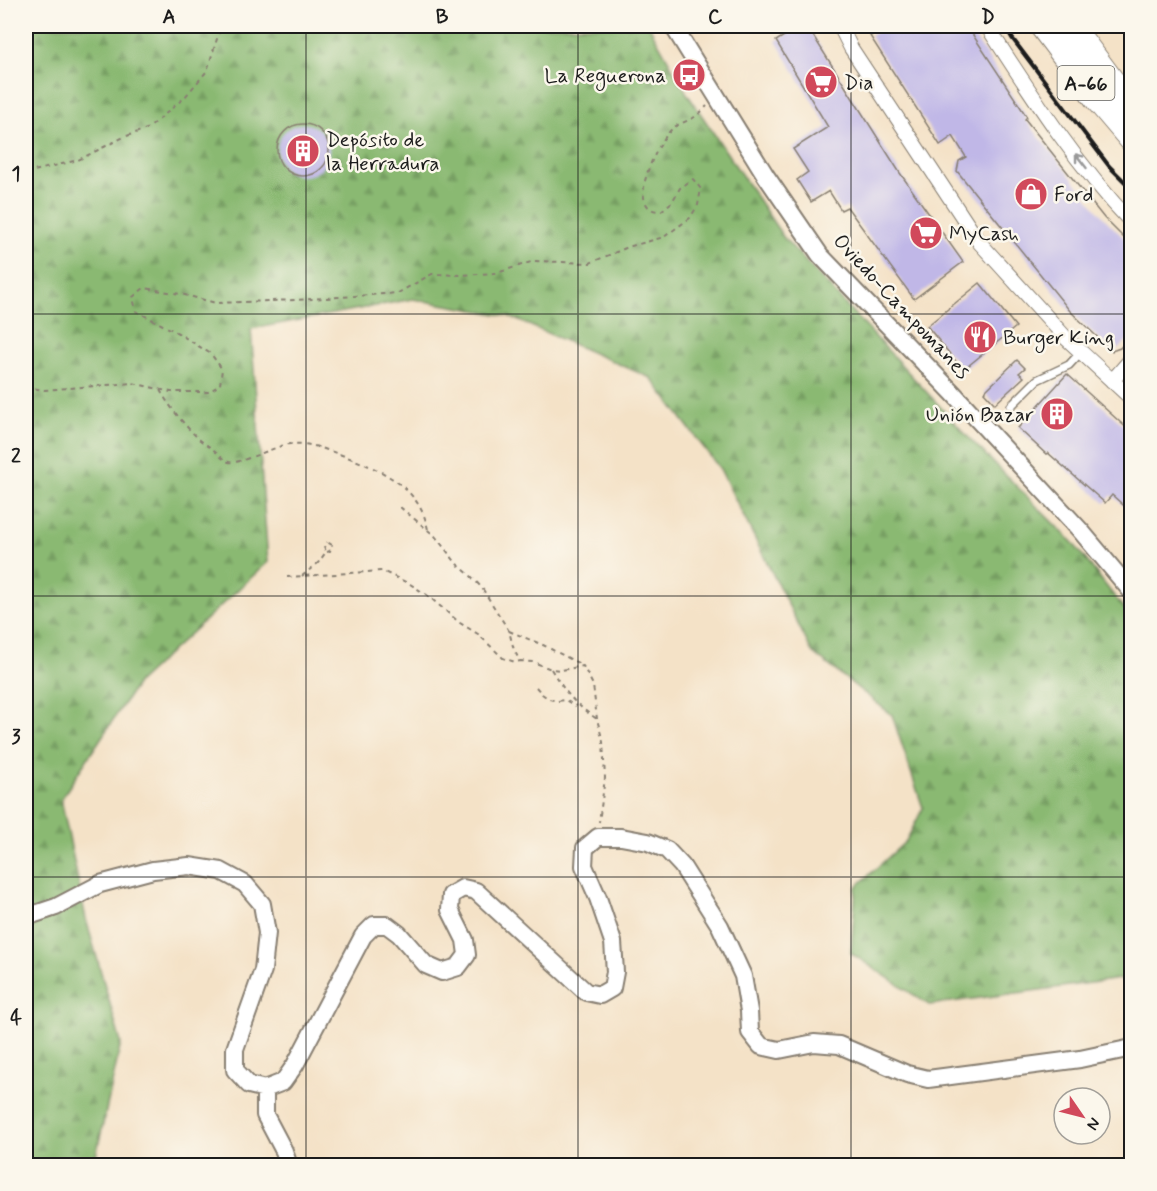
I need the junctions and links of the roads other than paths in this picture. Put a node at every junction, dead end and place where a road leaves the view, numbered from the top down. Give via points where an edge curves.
1 (673, 26) edge
2 (840, 26) edge
3 (851, 26) edge
4 (987, 26) edge
5 (1043, 26) edge
6 (1070, 26) edge
7 (851, 48) junction
8 (1131, 106) edge
9 (1131, 139) edge
10 (1131, 223) edge
11 (1082, 352) junction
12 (1131, 358) edge
13 (1112, 381) junction
14 (1131, 399) edge
15 (1011, 406) dead end
16 (1131, 592) edge
17 (26, 917) edge
18 (1131, 1048) edge
19 (265, 1089) junction
20 (289, 1166) edge

1 - 16 street, Oviedo-Campomanes via 820,255 961,401 1080,530
2 - 7 street
3 - 7 street
10 -> 4 street via 1047,118
5 - 9 highway, A-66
6 - 8 highway, A-66
7 - 11 street via 979,242
11 - 13 street
11 - 15 lane via 1070,366 1037,380
12 - 13 street
13 - 14 street
17 - 19 street via 56,908 100,884 153,870 189,866 210,869 245,884 262,904 267,933 263,970 235,1049 235,1070 249,1085
18 - 19 street via 1080,1059 928,1079 839,1045 814,1043 779,1050 762,1046 750,1032 743,976 720,926 682,867 667,850 648,842 598,837 585,848 584,866 613,942 612,988 600,995 586,992 476,891 463,888 451,895 450,910 465,940 467,955 458,967 442,972 426,965 399,934 387,925 374,925 363,936 295,1065 283,1082
19 - 20 street via 265,1114

